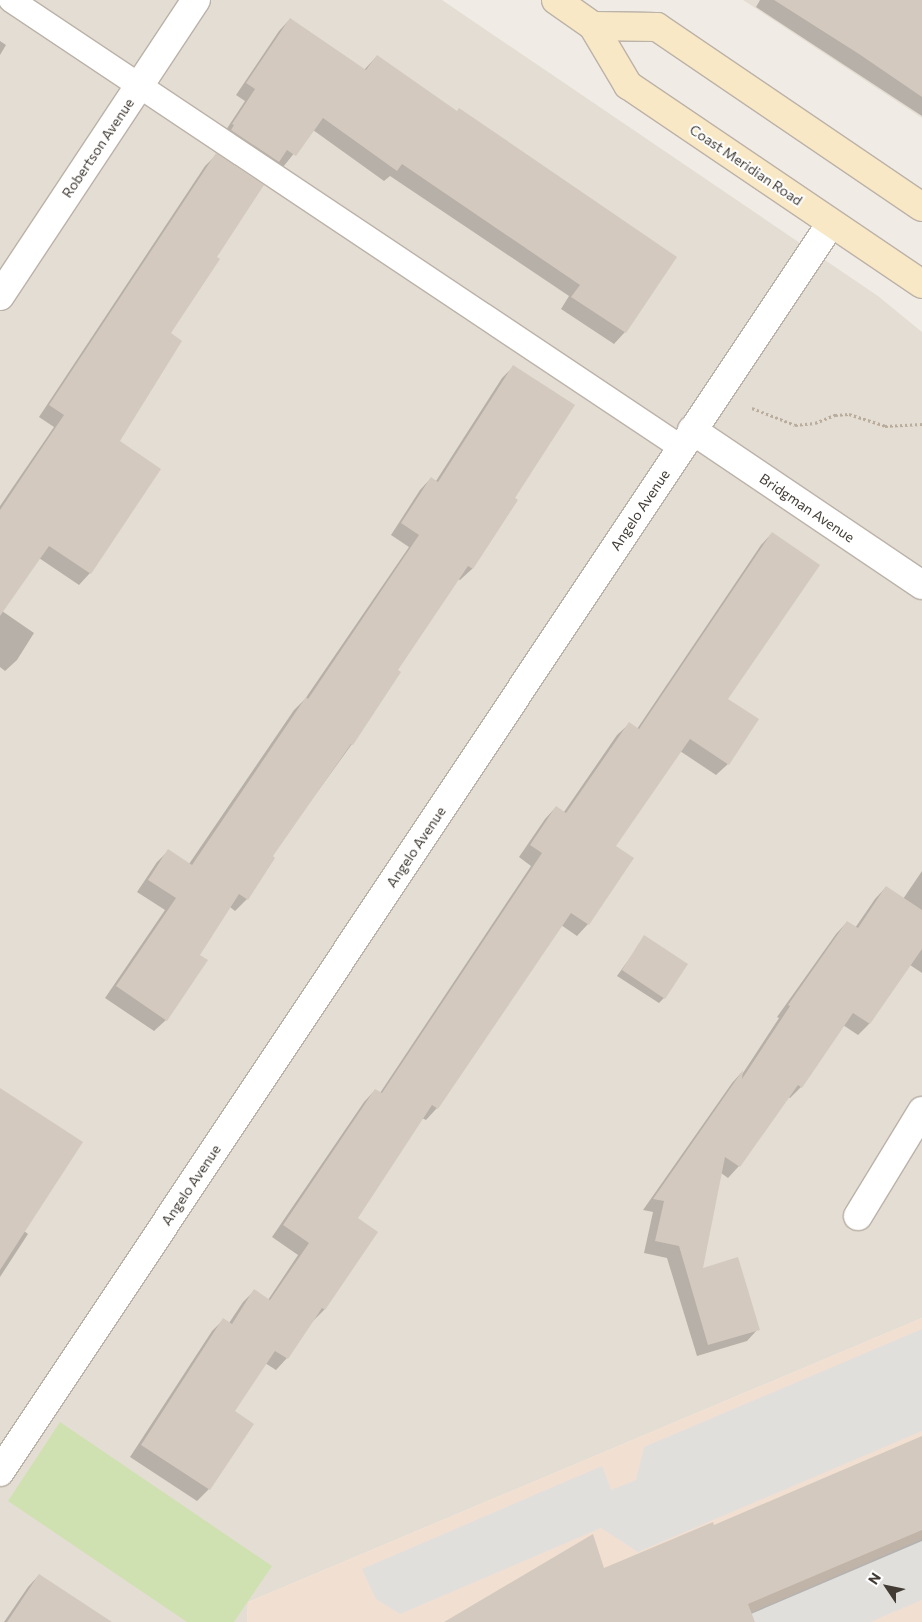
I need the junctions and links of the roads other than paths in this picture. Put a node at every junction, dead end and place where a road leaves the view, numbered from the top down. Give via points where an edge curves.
1 (11, 0) edge
2 (196, 0) edge
3 (556, 0) edge
4 (593, 26) junction
5 (140, 86) junction
6 (922, 207) edge
7 (831, 222) junction
8 (922, 284) edge
9 (0, 296) edge
10 (687, 439) junction
11 (922, 585) edge
12 (922, 1111) edge
13 (858, 1216) dead end
14 (0, 1472) edge

1 - 5 lane
2 - 5 street, Robertson Avenue
3 - 4 main road, Coast Meridian Road
4 - 6 main road via 657,27
4 - 7 main road, Coast Meridian Road via 628,85
5 - 9 street, Robertson Avenue
5 - 10 lane
7 - 8 main road, Coast Meridian Road
7 - 10 street, Angelo Avenue
10 - 11 street, Bridgman Avenue
10 - 14 street, Angelo Avenue
12 - 13 street

